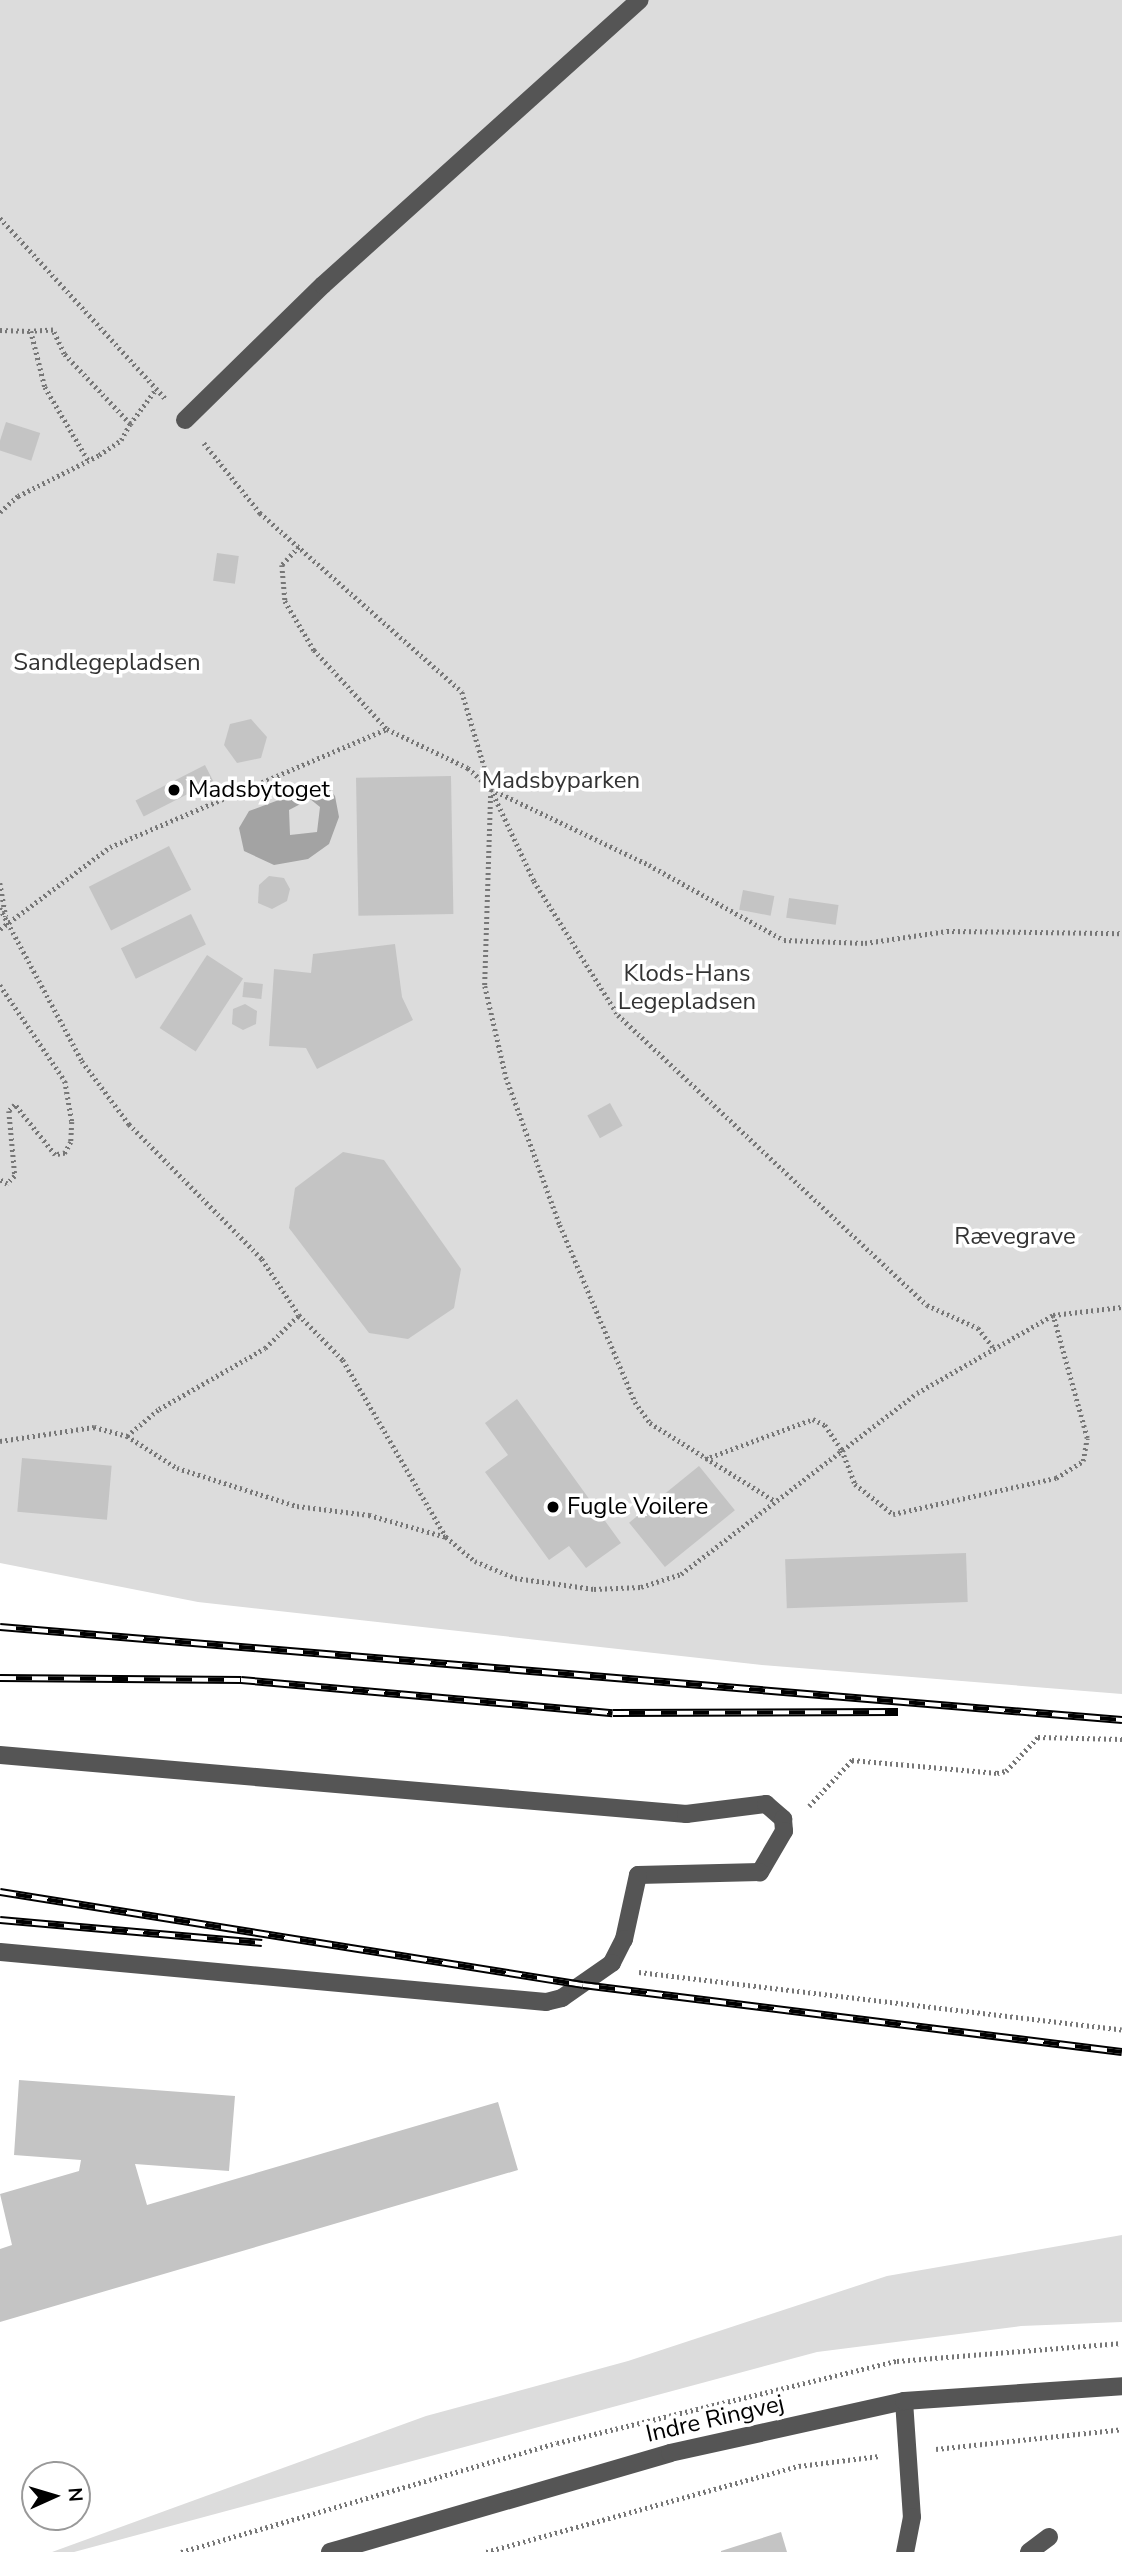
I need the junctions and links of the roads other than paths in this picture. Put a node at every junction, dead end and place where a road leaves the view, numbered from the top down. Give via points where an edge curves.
1 (640, 0) edge
2 (185, 420) road end
3 (0, 1755) edge
4 (0, 1952) edge
5 (1122, 2386) edge
6 (904, 2401) junction
7 (1049, 2537) dead end
8 (330, 2552) edge
9 (905, 2552) edge
10 (1030, 2552) edge

1 - 2 street via 323,285
3 - 4 street via 685,1814 766,1804 783,1819 784,1831 760,1872 638,1875 624,1939 612,1963 562,1998 546,2002
5 - 6 street, Indre Ringvej
6 - 8 street, Indre Ringvej via 670,2453
6 - 9 street via 912,2517
7 - 10 street

